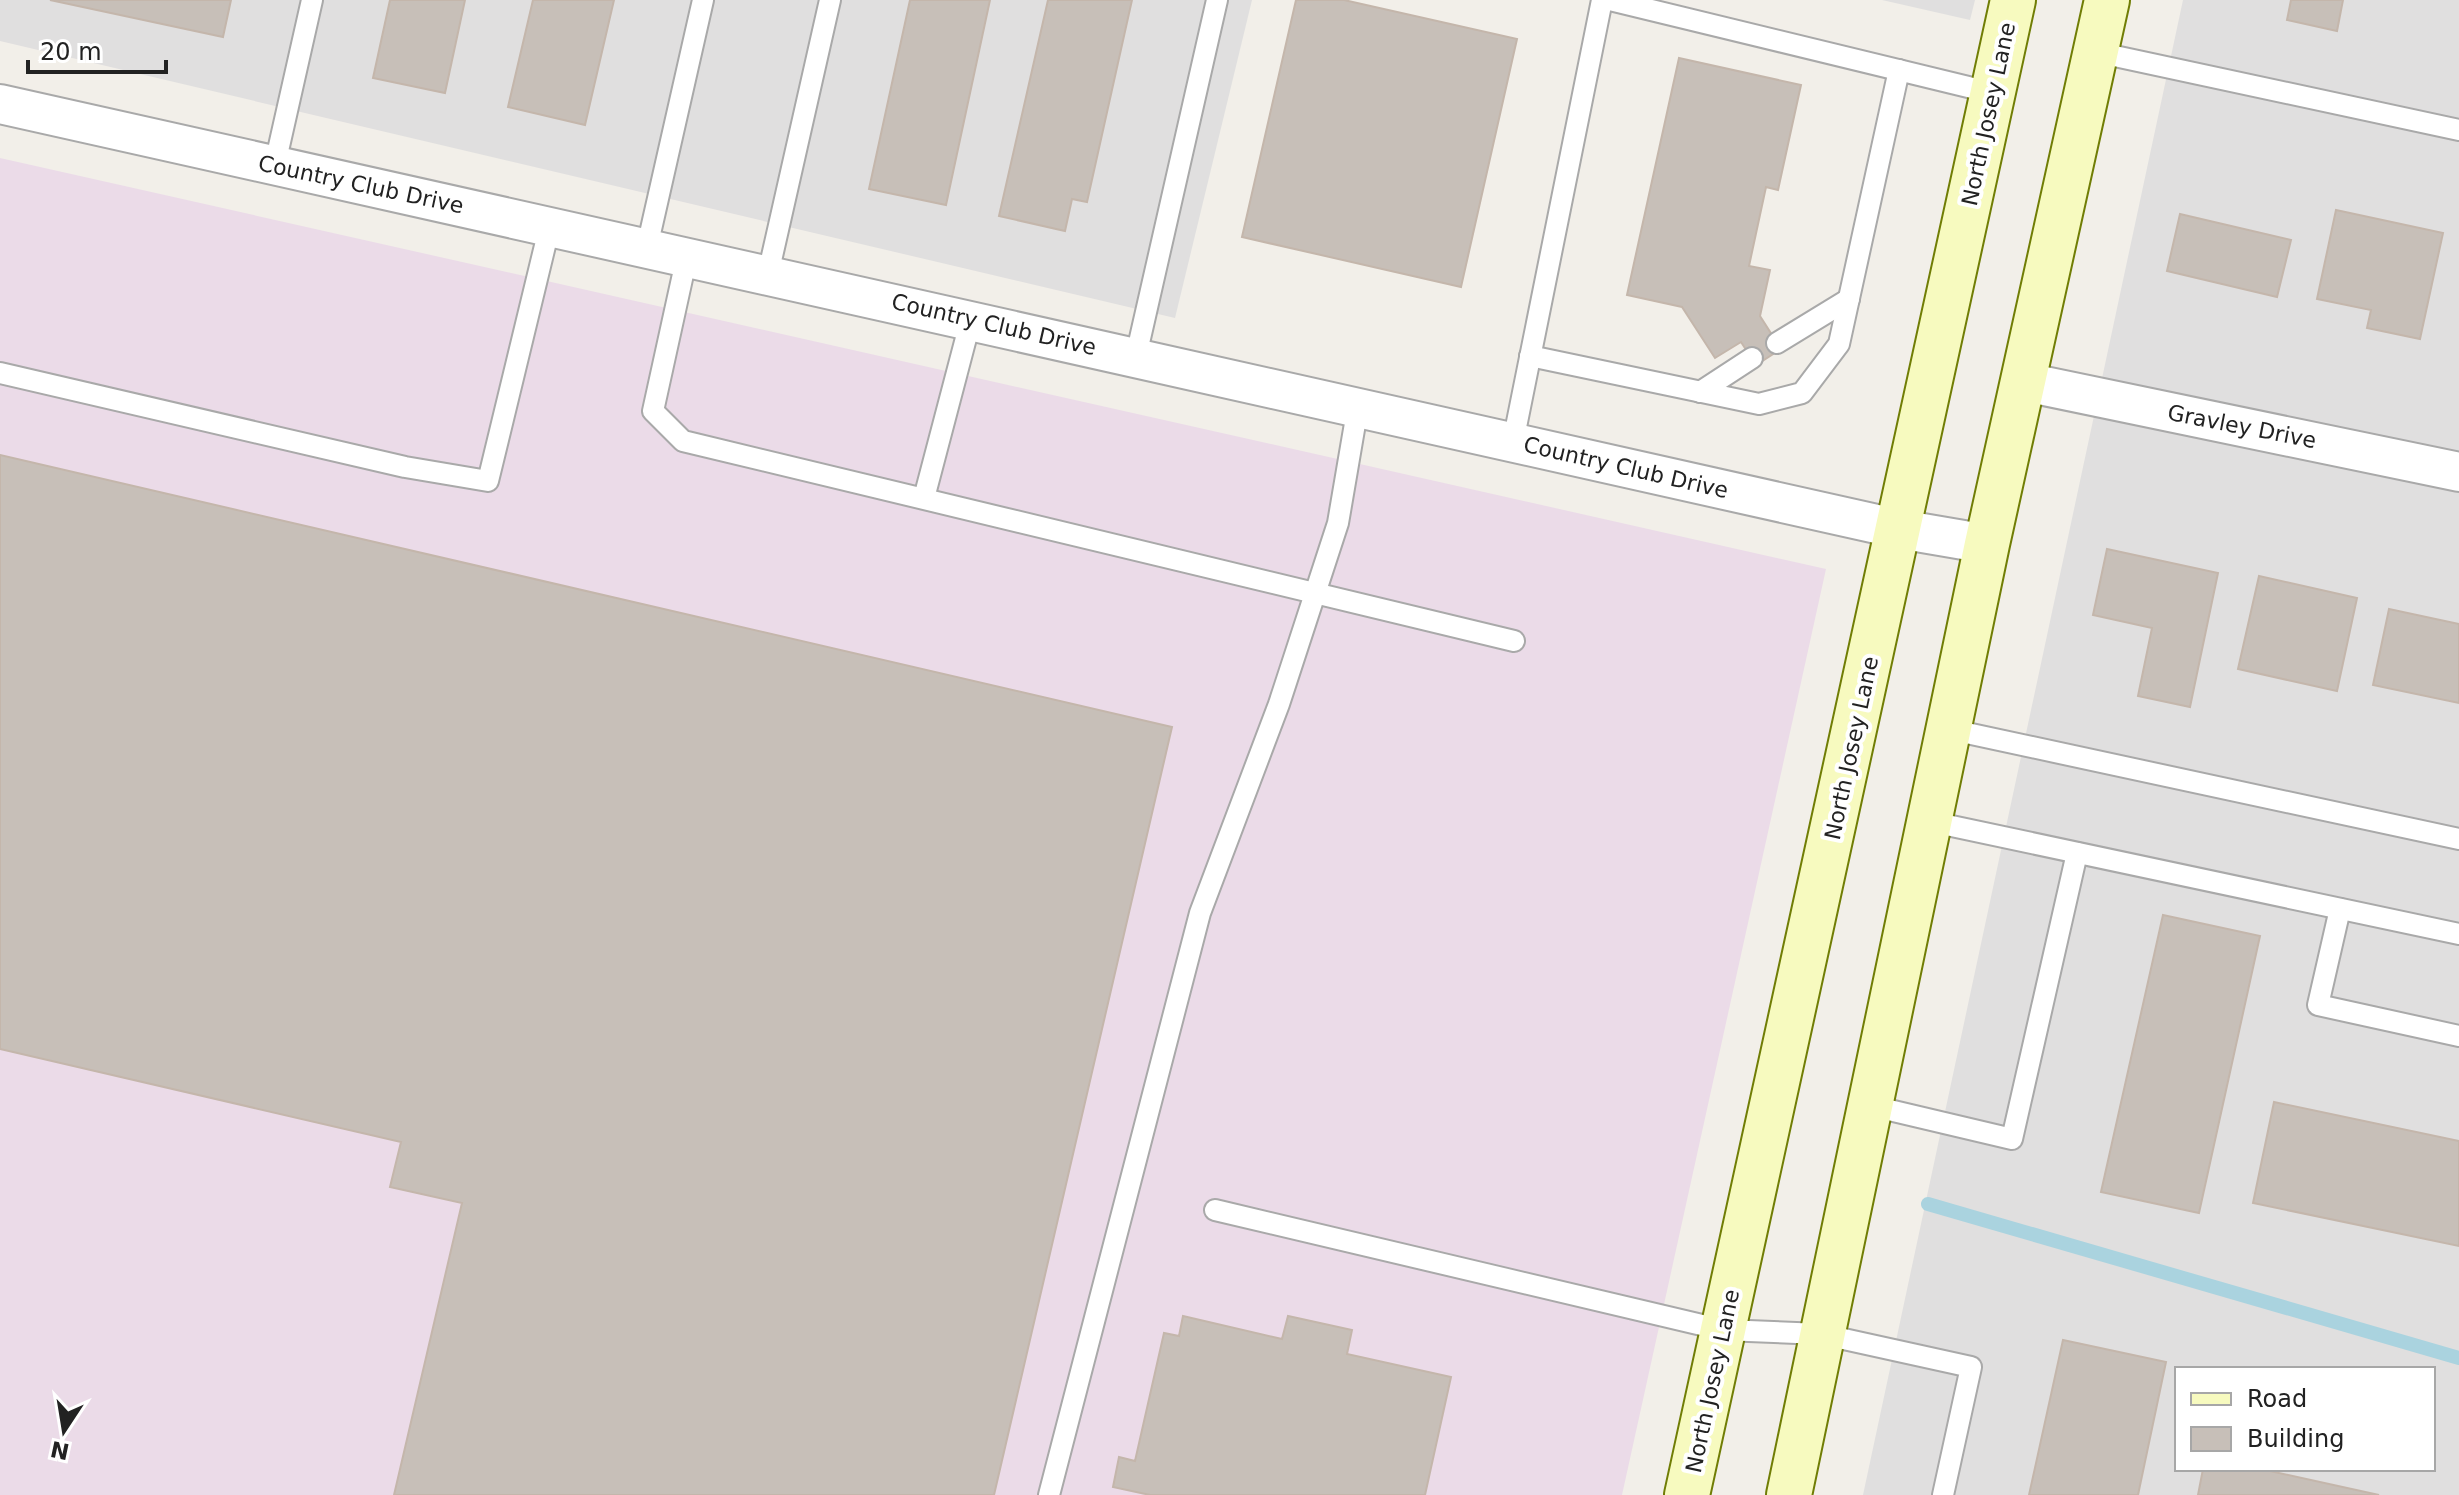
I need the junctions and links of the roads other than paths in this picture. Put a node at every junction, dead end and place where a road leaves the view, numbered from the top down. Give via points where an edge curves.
1 (312, 0) edge
2 (703, 0) edge
3 (830, 0) edge
4 (1217, 0) edge
5 (1602, 0) edge
6 (1610, 0) edge
7 (2013, 0) edge
8 (2107, 0) edge
9 (2096, 52) junction
10 (1899, 70) junction
11 (1993, 93) junction
12 (0, 104) edge
13 (2459, 130) edge
14 (275, 164) junction
15 (550, 225) junction
16 (647, 247) junction
17 (687, 256) junction
18 (768, 274) junction
19 (1849, 299) junction
20 (971, 319) junction
21 (1777, 343) dead end
22 (1136, 356) junction
23 (1530, 356) junction
24 (1752, 358) dead end
25 (0, 373) edge
26 (2025, 382) junction
27 (1700, 392) junction
28 (1358, 406) junction
29 (1513, 442) junction
30 (2459, 472) edge
31 (924, 498) junction
32 (1899, 529) junction
33 (1987, 544) junction
34 (1315, 593) junction
35 (1514, 641) dead end
36 (1948, 729) junction
37 (1928, 821) junction
38 (2459, 839) edge
39 (2077, 853) junction
40 (2340, 909) junction
41 (2459, 934) edge
42 (2459, 1036) edge
43 (1868, 1105) junction
44 (1215, 1210) dead end
45 (1723, 1330) junction
46 (1821, 1334) junction
47 (1049, 1495) edge
48 (1687, 1495) edge
49 (1789, 1495) edge
50 (1943, 1495) edge

1 - 14 lane
2 - 16 lane
3 - 18 lane
4 - 22 lane
5 - 23 lane
6 - 10 lane
7 - 11 main road, North Josey Lane
8 - 9 main road
9 - 13 lane
9 - 26 main road
10 - 11 lane
10 - 19 lane
11 - 32 main road, North Josey Lane
12 - 14 street, Country Club Drive
14 - 15 street, Country Club Drive
15 - 16 street, Country Club Drive
15 - 25 lane via 488,481 405,467
16 - 17 street, Country Club Drive
17 - 18 street, Country Club Drive
17 - 31 lane via 653,411 683,441
18 - 20 street, Country Club Drive
19 - 21 lane
19 - 27 lane via 1839,344 1802,393 1759,404
20 - 22 street, Country Club Drive
20 - 31 lane
22 - 28 street, Country Club Drive
23 - 27 lane
23 - 29 lane
24 - 27 lane
26 - 30 street, Gravley Drive
26 - 33 main road
28 - 29 street, Country Club Drive
28 - 34 lane via 1338,523
29 - 32 street, Country Club Drive
31 - 34 lane
32 - 33 street, Country Club Drive
32 - 45 main road, North Josey Lane
33 - 36 main road
34 - 35 lane
34 - 47 lane via 1200,913
36 - 37 main road
36 - 38 lane
37 - 39 lane
37 - 43 main road
39 - 40 lane
39 - 43 lane via 2012,1139
40 - 41 lane
40 - 42 lane via 2318,1005
43 - 46 main road
44 - 45 lane
45 - 46 lane
45 - 48 main road, North Josey Lane
46 - 49 main road
46 - 50 lane via 1971,1367

